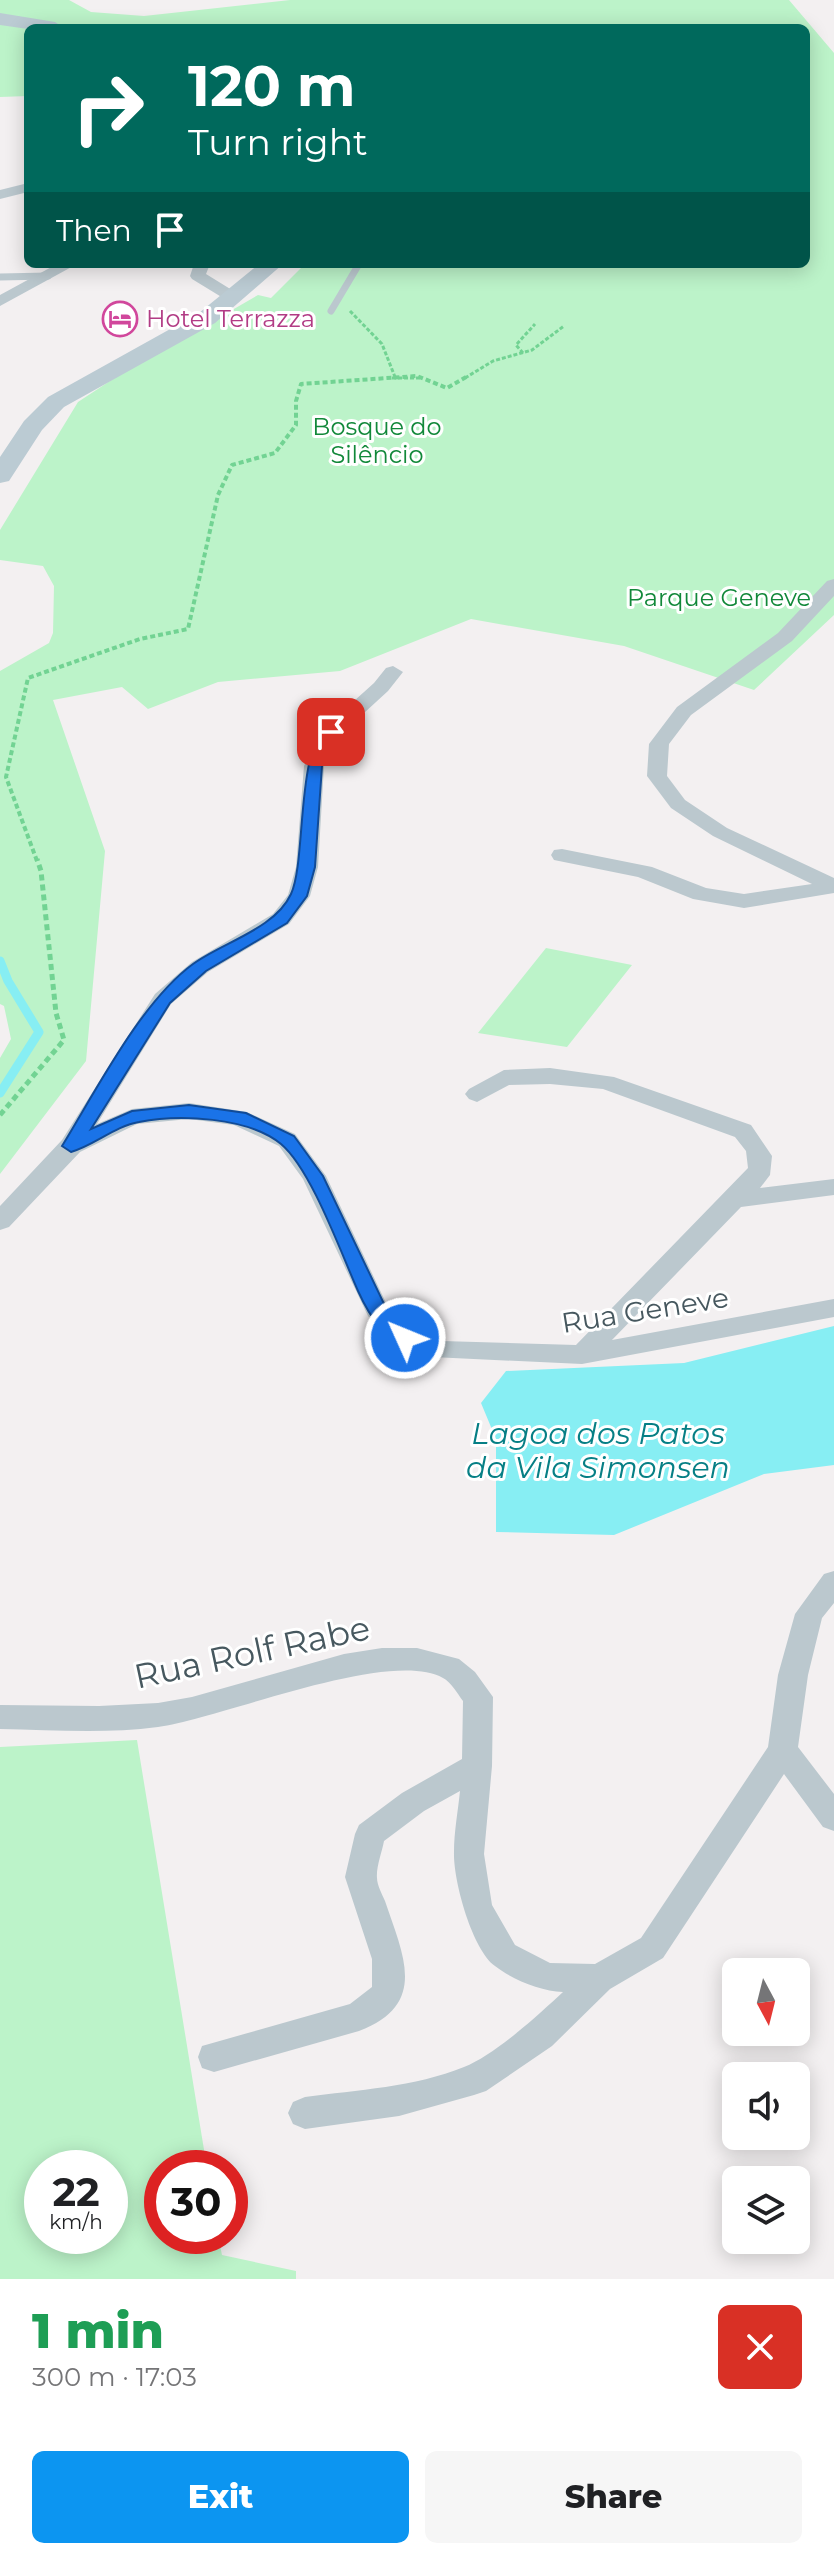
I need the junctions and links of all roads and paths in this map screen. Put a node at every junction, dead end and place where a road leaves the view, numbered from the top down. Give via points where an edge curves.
1 (0, 19) edge
2 (31, 24) edge
3 (24, 188) edge
4 (0, 195) edge
5 (63, 268) edge
6 (201, 268) edge
7 (268, 268) edge
8 (357, 268) edge
9 (52, 276) junction
10 (0, 277) edge
11 (234, 298) junction
12 (0, 301) edge
13 (331, 311) joint
14 (535, 324) dead end
15 (564, 326) dead end
16 (523, 353) junction
17 (395, 377) junction
18 (0, 476) edge
19 (834, 585) edge
20 (393, 672) dead end
21 (562, 855) dead end
22 (834, 886) edge
23 (477, 1094) dead end
24 (0, 1115) edge
25 (71, 1146) junction
26 (834, 1187) edge
27 (736, 1199) junction
28 (0, 1221) edge
29 (834, 1308) edge
30 (582, 1355) junction
31 (834, 1582) edge
32 (0, 1717) edge
33 (783, 1750) junction
34 (477, 1766) junction
35 (834, 1818) edge
36 (599, 1979) junction
37 (214, 2057) dead end
38 (305, 2113) dead end

1 - 2 street
3 - 4 street
5 - 9 street
6 - 11 street via 198,276
7 - 11 street
8 - 13 lane
9 - 10 lane
9 - 12 street
11 - 18 street via 56,402
13 - 17 path via 353,311 382,344
14 - 16 path via 516,345
15 - 16 path
16 - 17 path via 493,361 447,388 417,376
17 - 24 path via 301,384 296,425 275,453 232,465 218,495 188,629 140,639 28,678 6,777 41,871 56,1013 64,1040
19 - 22 street via 785,637 684,711 659,744 657,776 678,804 720,832
20 - 25 street via 331,732 314,766 307,867 299,896 281,919 200,967 163,999
21 - 22 street via 744,901
23 - 27 street via 504,1078 606,1082 743,1131 757,1146 762,1162 758,1175
25 - 28 street, Rua Geneve
25 - 30 street, Rua Geneve via 132,1117 189,1111 239,1118 287,1140 314,1176 377,1310 405,1338 441,1350
26 - 27 street
27 - 30 street
29 - 30 street, Rua Geneve
31 - 33 street via 809,1614 793,1675
32 - 34 street, Rua Rolf Rabe via 160,1715 355,1663 413,1660 451,1668 478,1697
33 - 35 street
33 - 36 street via 652,1948
34 - 36 street, Rua Rolf Rabe via 469,1854 477,1907 504,1955 547,1977
34 - 37 street via 370,1834 361,1877 388,1959 388,1994 359,2016
36 - 38 street via 540,2035 474,2080 399,2100

